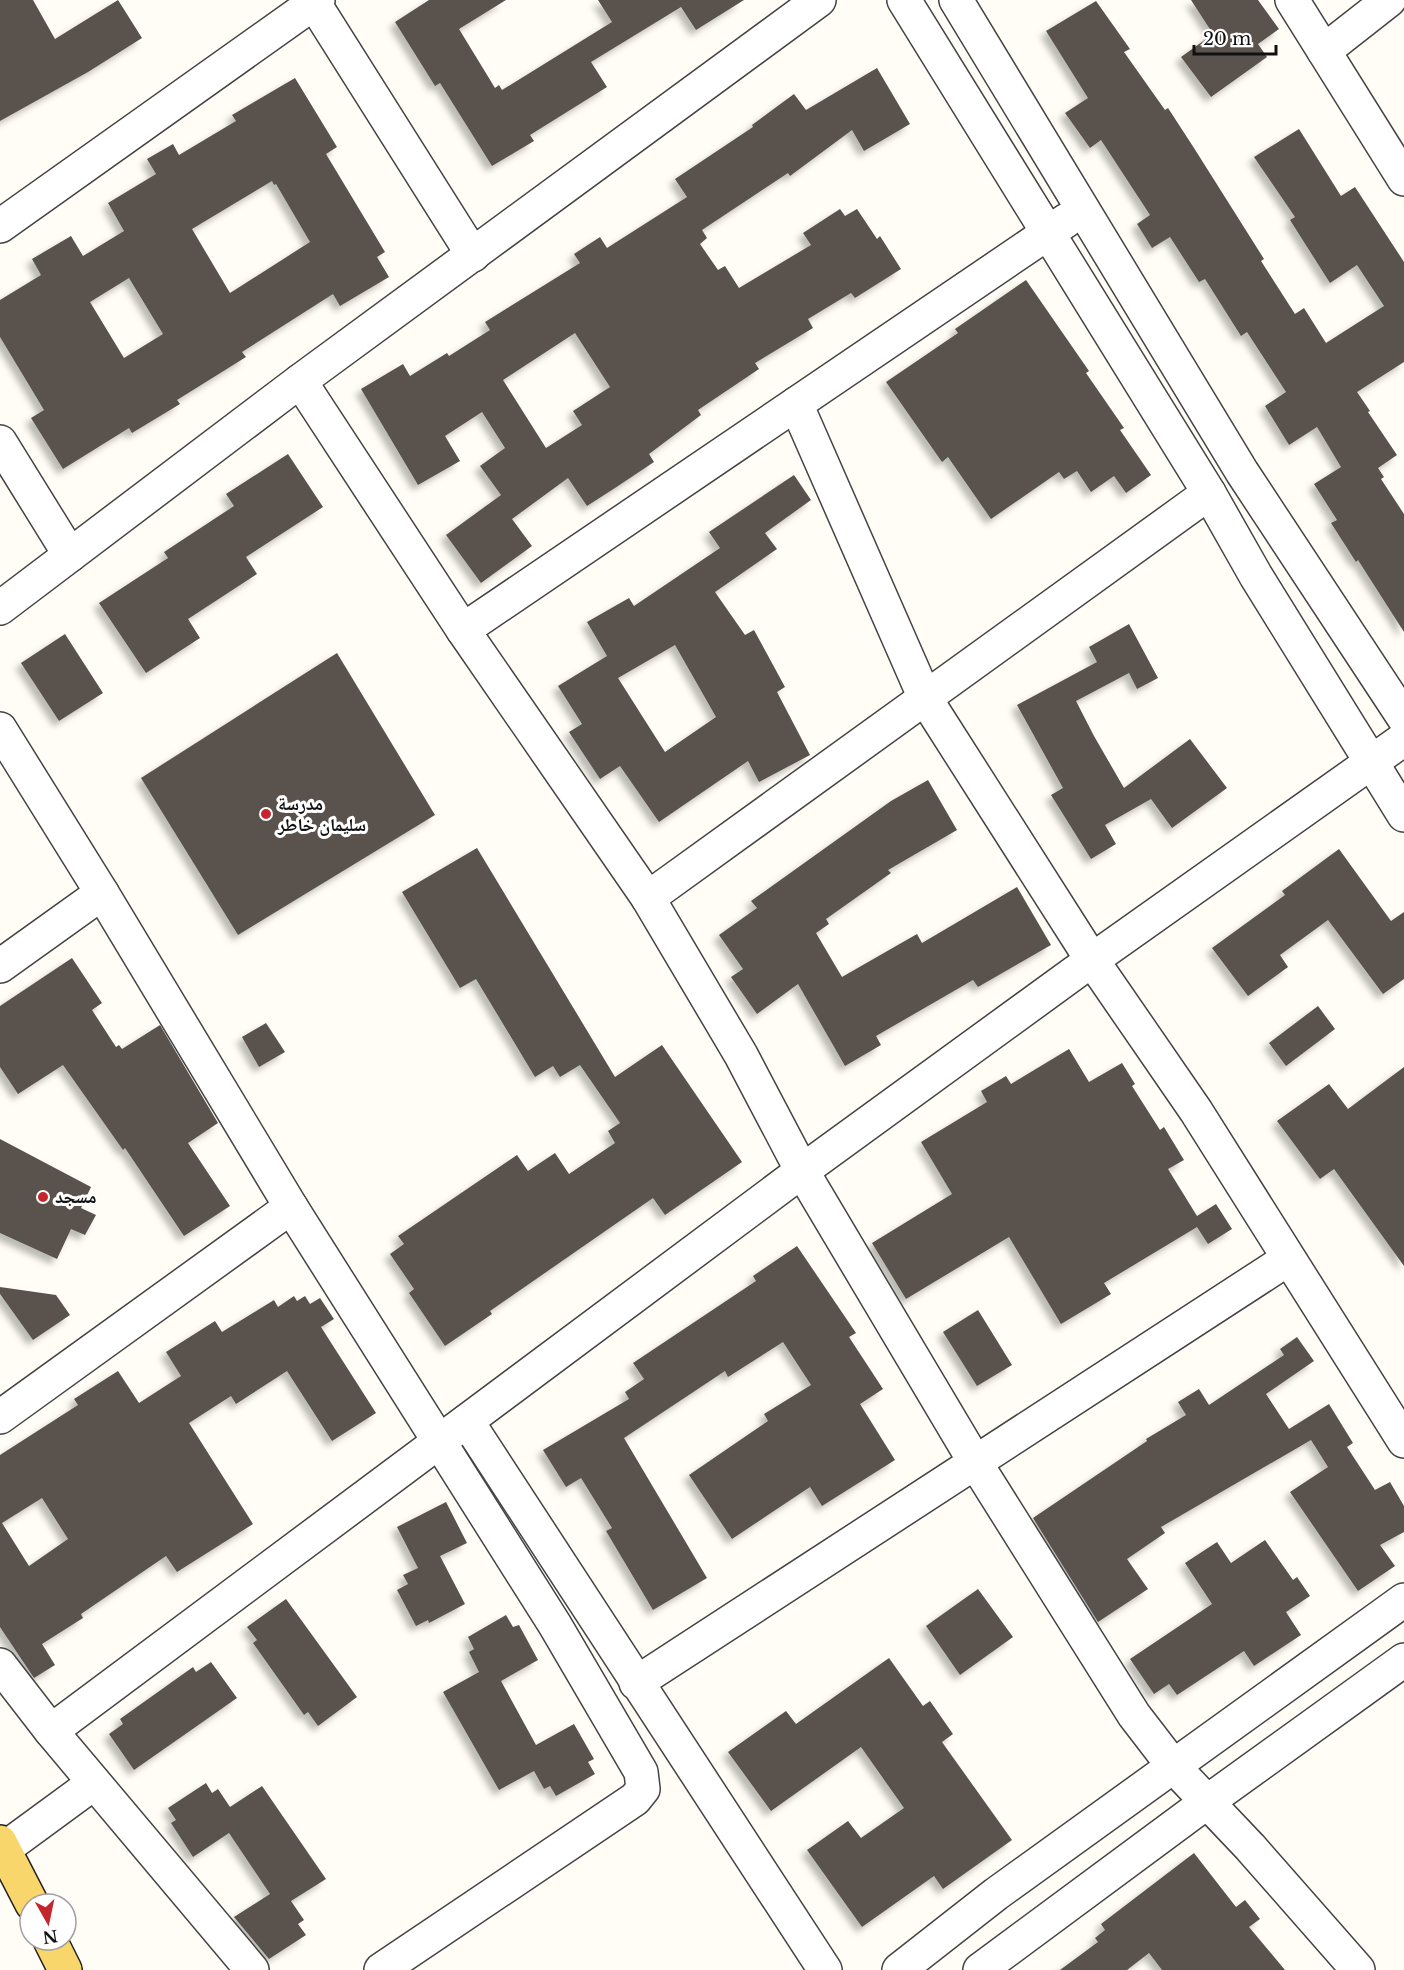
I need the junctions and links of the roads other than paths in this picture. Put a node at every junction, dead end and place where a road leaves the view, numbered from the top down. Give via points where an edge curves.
1 (819, 0) edge
2 (904, 0) edge
3 (956, 0) edge
4 (1292, 0) edge
5 (1389, 0) edge
6 (315, 1) edge
7 (1324, 51) junction
8 (1404, 180) edge
9 (1083, 209) junction
10 (0, 226) edge
11 (1048, 233) junction
12 (473, 255) junction
13 (300, 381) junction
14 (796, 404) junction
15 (0, 442) edge
16 (1209, 493) junction
17 (70, 555) junction
18 (0, 608) edge
19 (463, 630) junction
20 (926, 698) junction
21 (1404, 718) edge
22 (0, 729) edge
23 (1404, 739) edge
24 (1371, 763) junction
25 (1404, 815) edge
26 (102, 893) junction
27 (648, 898) junction
28 (1092, 960) junction
29 (0, 966) edge
30 (802, 1171) junction
31 (291, 1207) junction
32 (1288, 1259) junction
33 (5, 1405) edge
34 (467, 1421) junction
35 (1404, 1441) edge
36 (438, 1442) junction
37 (975, 1462) junction
38 (1404, 1600) edge
39 (1404, 1660) edge
40 (0, 1665) edge
41 (636, 1683) junction
42 (51, 1731) junction
43 (1174, 1767) junction
44 (94, 1783) junction
45 (1208, 1802) junction
46 (2, 1846) edge
47 (26, 1892) edge
48 (56, 1952) edge
49 (913, 1966) edge
50 (65, 1970) edge
51 (252, 1970) edge
52 (381, 1970) edge
53 (825, 1970) edge
54 (980, 1970) edge
55 (1358, 1970) edge

1 - 12 street
2 - 11 street
3 - 9 street
4 - 7 street
5 - 7 street
6 - 10 street
6 - 12 street
7 - 8 street
9 - 11 street
9 - 21 street via 1242,472
11 - 14 street
11 - 16 street
12 - 13 street
13 - 17 street
13 - 19 street
14 - 19 street
14 - 20 street
15 - 17 street
16 - 20 street
16 - 24 street
17 - 18 street
19 - 27 street
20 - 27 street
20 - 28 street
22 - 26 street
23 - 24 street
24 - 25 street
24 - 28 street
26 - 29 street
26 - 31 street
27 - 30 street via 741,1055
28 - 30 street
28 - 32 street via 1196,1111
30 - 34 street
30 - 37 street
31 - 33 street
31 - 36 street
32 - 35 street
32 - 37 street
34 - 36 street
34 - 41 street
36 - 42 street
36 - 52 street via 629,1750 641,1772 643,1789 635,1799
37 - 41 street
37 - 43 street via 1134,1715
38 - 43 street
39 - 45 street
40 - 42 street
41 - 53 street
42 - 44 street
43 - 45 street
43 - 49 street via 996,1894
44 - 46 street
44 - 51 street
45 - 54 street
45 - 55 street
46 - 47 main road
48 - 50 main road

